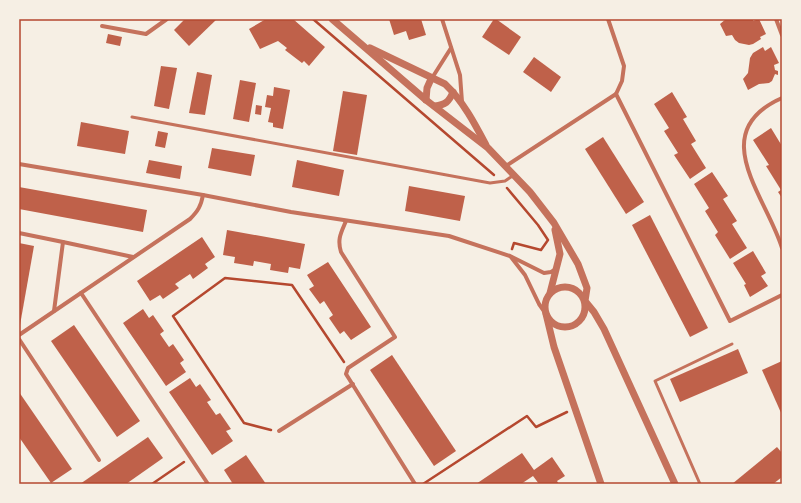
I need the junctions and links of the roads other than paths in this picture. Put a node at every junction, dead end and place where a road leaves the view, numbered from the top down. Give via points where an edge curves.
1 (167, 19) edge
2 (332, 19) edge
3 (442, 19) edge
4 (608, 19) edge
5 (776, 19) edge
6 (102, 26) dead end
7 (782, 35) edge
8 (361, 44) junction
9 (452, 48) junction
10 (431, 79) junction
11 (453, 92) junction
12 (616, 94) junction
13 (782, 98) edge
14 (426, 100) junction
15 (463, 104) junction
16 (435, 106) junction
17 (132, 117) dead end
18 (488, 148) junction
19 (19, 164) edge
20 (506, 166) junction
21 (514, 175) junction
22 (203, 195) junction
23 (346, 221) junction
24 (554, 224) junction
25 (19, 234) edge
26 (63, 242) junction
27 (782, 248) edge
28 (510, 256) junction
29 (133, 257) junction
30 (557, 269) junction
31 (81, 293) junction
32 (550, 293) junction
33 (782, 295) edge
34 (585, 301) junction
35 (54, 311) junction
36 (546, 314) junction
37 (19, 335) edge
38 (19, 339) edge
39 (732, 344) dead end
40 (353, 384) junction
41 (279, 431) road end
42 (99, 460) dead end
43 (208, 484) edge
44 (415, 484) edge
45 (601, 484) edge
46 (675, 484) edge
47 (700, 484) edge

1 - 6 street via 146,34
2 - 8 street
3 - 9 street
4 - 12 street via 624,66 622,81
5 - 7 street
8 - 10 street
8 - 14 street
9 - 10 street
9 - 15 street via 460,75
10 - 11 street via 445,84
10 - 14 street
11 - 15 street
11 - 16 street via 447,103
12 - 20 street
12 - 33 street via 730,321
13 - 27 street via 768,104 753,118 745,133 744,153 749,175
14 - 16 street
15 - 18 street
16 - 18 street
17 - 21 lane via 490,183 502,182
18 - 20 street
19 - 22 street
20 - 21 street
21 - 24 street
22 - 23 street
22 - 29 street via 202,204 190,219
23 - 28 street via 449,236
23 - 40 street via 338,244 341,252 395,337 348,368 346,374
24 - 30 street via 560,254
24 - 34 street via 578,264 587,288
25 - 26 street
26 - 29 street
26 - 35 street
28 - 30 street via 544,272
28 - 36 street via 525,275
29 - 31 street
30 - 32 street
31 - 35 street
31 - 43 street
32 - 34 street via 561,287 573,288
32 - 36 street via 545,304
34 - 36 street via 585,313 573,326 556,325
34 - 46 street via 604,329
35 - 37 street
36 - 45 street via 554,348
38 - 42 street
39 - 47 lane via 655,381
40 - 41 street
40 - 44 street

